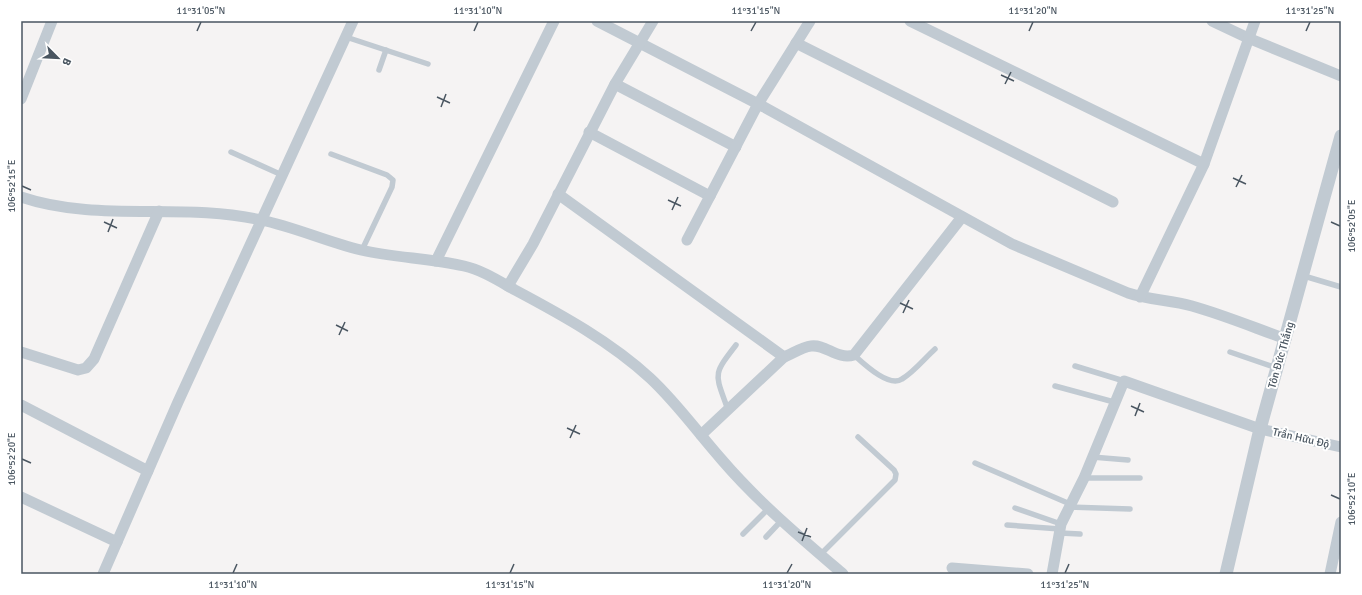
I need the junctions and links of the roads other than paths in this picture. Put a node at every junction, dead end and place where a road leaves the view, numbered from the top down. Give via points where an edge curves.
1 (52, 21) edge
2 (353, 21) edge
3 (554, 21) edge
4 (597, 21) edge
5 (653, 21) edge
6 (810, 21) edge
7 (910, 21) edge
8 (1212, 21) edge
9 (1255, 21) edge
10 (346, 37) junction
11 (1248, 38) junction
12 (640, 43) junction
13 (796, 43) junction
14 (386, 50) junction
15 (428, 64) dead end
16 (379, 70) dead end
17 (1341, 76) edge
18 (615, 84) junction
19 (21, 99) edge
20 (758, 104) junction
21 (589, 132) junction
22 (1341, 136) edge
23 (736, 147) junction
24 (231, 152) dead end
25 (330, 154) dead end
26 (1204, 164) junction
27 (282, 175) junction
28 (558, 194) junction
29 (710, 196) junction
30 (21, 197) edge
31 (1113, 202) dead end
32 (159, 211) junction
33 (962, 217) junction
34 (261, 220) junction
35 (687, 240) dead end
36 (362, 250) junction
37 (436, 261) junction
38 (1304, 276) junction
39 (508, 286) junction
40 (1341, 287) edge
41 (1140, 297) junction
42 (1286, 339) junction
43 (736, 345) dead end
44 (934, 349) dead end
45 (21, 352) edge
46 (1230, 352) dead end
47 (854, 356) junction
48 (784, 357) junction
49 (1075, 366) dead end
50 (1278, 368) junction
51 (1124, 381) junction
52 (1055, 386) dead end
53 (1114, 402) junction
54 (21, 405) edge
55 (728, 410) junction
56 (1260, 429) junction
57 (701, 435) junction
58 (858, 437) dead end
59 (1341, 447) edge
60 (1092, 457) junction
61 (1128, 460) dead end
62 (975, 463) dead end
63 (148, 471) junction
64 (1084, 478) junction
65 (1140, 478) dead end
66 (21, 497) edge
67 (1069, 505) junction
68 (769, 508) junction
69 (1015, 508) dead end
70 (1130, 509) dead end
71 (781, 521) junction
72 (1341, 522) edge
73 (1007, 525) dead end
74 (1060, 529) junction
75 (743, 534) dead end
76 (1080, 534) dead end
77 (766, 537) dead end
78 (117, 542) junction
79 (820, 555) junction
80 (952, 568) dead end
81 (103, 574) edge
82 (843, 574) edge
83 (1028, 574) edge
84 (1052, 574) edge
85 (1226, 574) edge
86 (1330, 574) edge

1 - 19 street
2 - 10 street
3 - 37 street
4 - 12 street
5 - 12 street
6 - 13 street
7 - 26 street
8 - 11 street
9 - 11 street
10 - 14 lane
10 - 27 street
11 - 17 street
11 - 26 street
12 - 18 street
12 - 20 street
13 - 20 street
13 - 31 street
14 - 15 lane
14 - 16 lane
18 - 21 street
18 - 23 street
20 - 23 street
20 - 33 street
21 - 28 street
21 - 29 street
22 - 38 street, Tôn Đức Thắng
23 - 29 street
24 - 27 lane
25 - 36 lane via 387,175 392,180 392,187
26 - 41 street
27 - 34 street
28 - 39 street
28 - 48 street
29 - 35 street
30 - 32 street via 56,206 93,210
32 - 34 street via 208,212
32 - 45 street via 94,359 86,368 78,370
33 - 41 street via 1012,244
33 - 47 street
34 - 36 street
34 - 63 street
36 - 37 street
37 - 39 street via 466,266
38 - 40 lane
38 - 42 street, Tôn Đức Thắng
39 - 57 street via 565,317 627,359 677,405
41 - 42 street via 1171,300 1193,306
42 - 50 street, Tôn Đức Thắng
43 - 55 lane via 717,374
44 - 47 lane via 901,380 891,381 874,372
46 - 50 lane
47 - 48 street via 839,356 810,346
48 - 55 street
49 - 51 lane
50 - 56 street, Tôn Đức Thắng
51 - 53 street
51 - 56 street, Trần Hữu Độ
52 - 53 lane
53 - 60 street
54 - 63 street
55 - 57 street
56 - 59 street, Trần Hữu Độ
56 - 85 street, Tôn Đức Thắng
57 - 68 street via 722,461
58 - 79 lane via 894,470 895,480
60 - 61 lane
60 - 64 street
62 - 67 lane
63 - 78 street
64 - 65 lane
64 - 67 street
66 - 78 street
67 - 70 lane
67 - 74 street
68 - 71 street
68 - 75 lane
69 - 74 lane
71 - 77 lane
71 - 79 street
72 - 86 street
73 - 74 lane
74 - 76 lane
74 - 84 street
78 - 81 street
79 - 82 street
80 - 83 street

